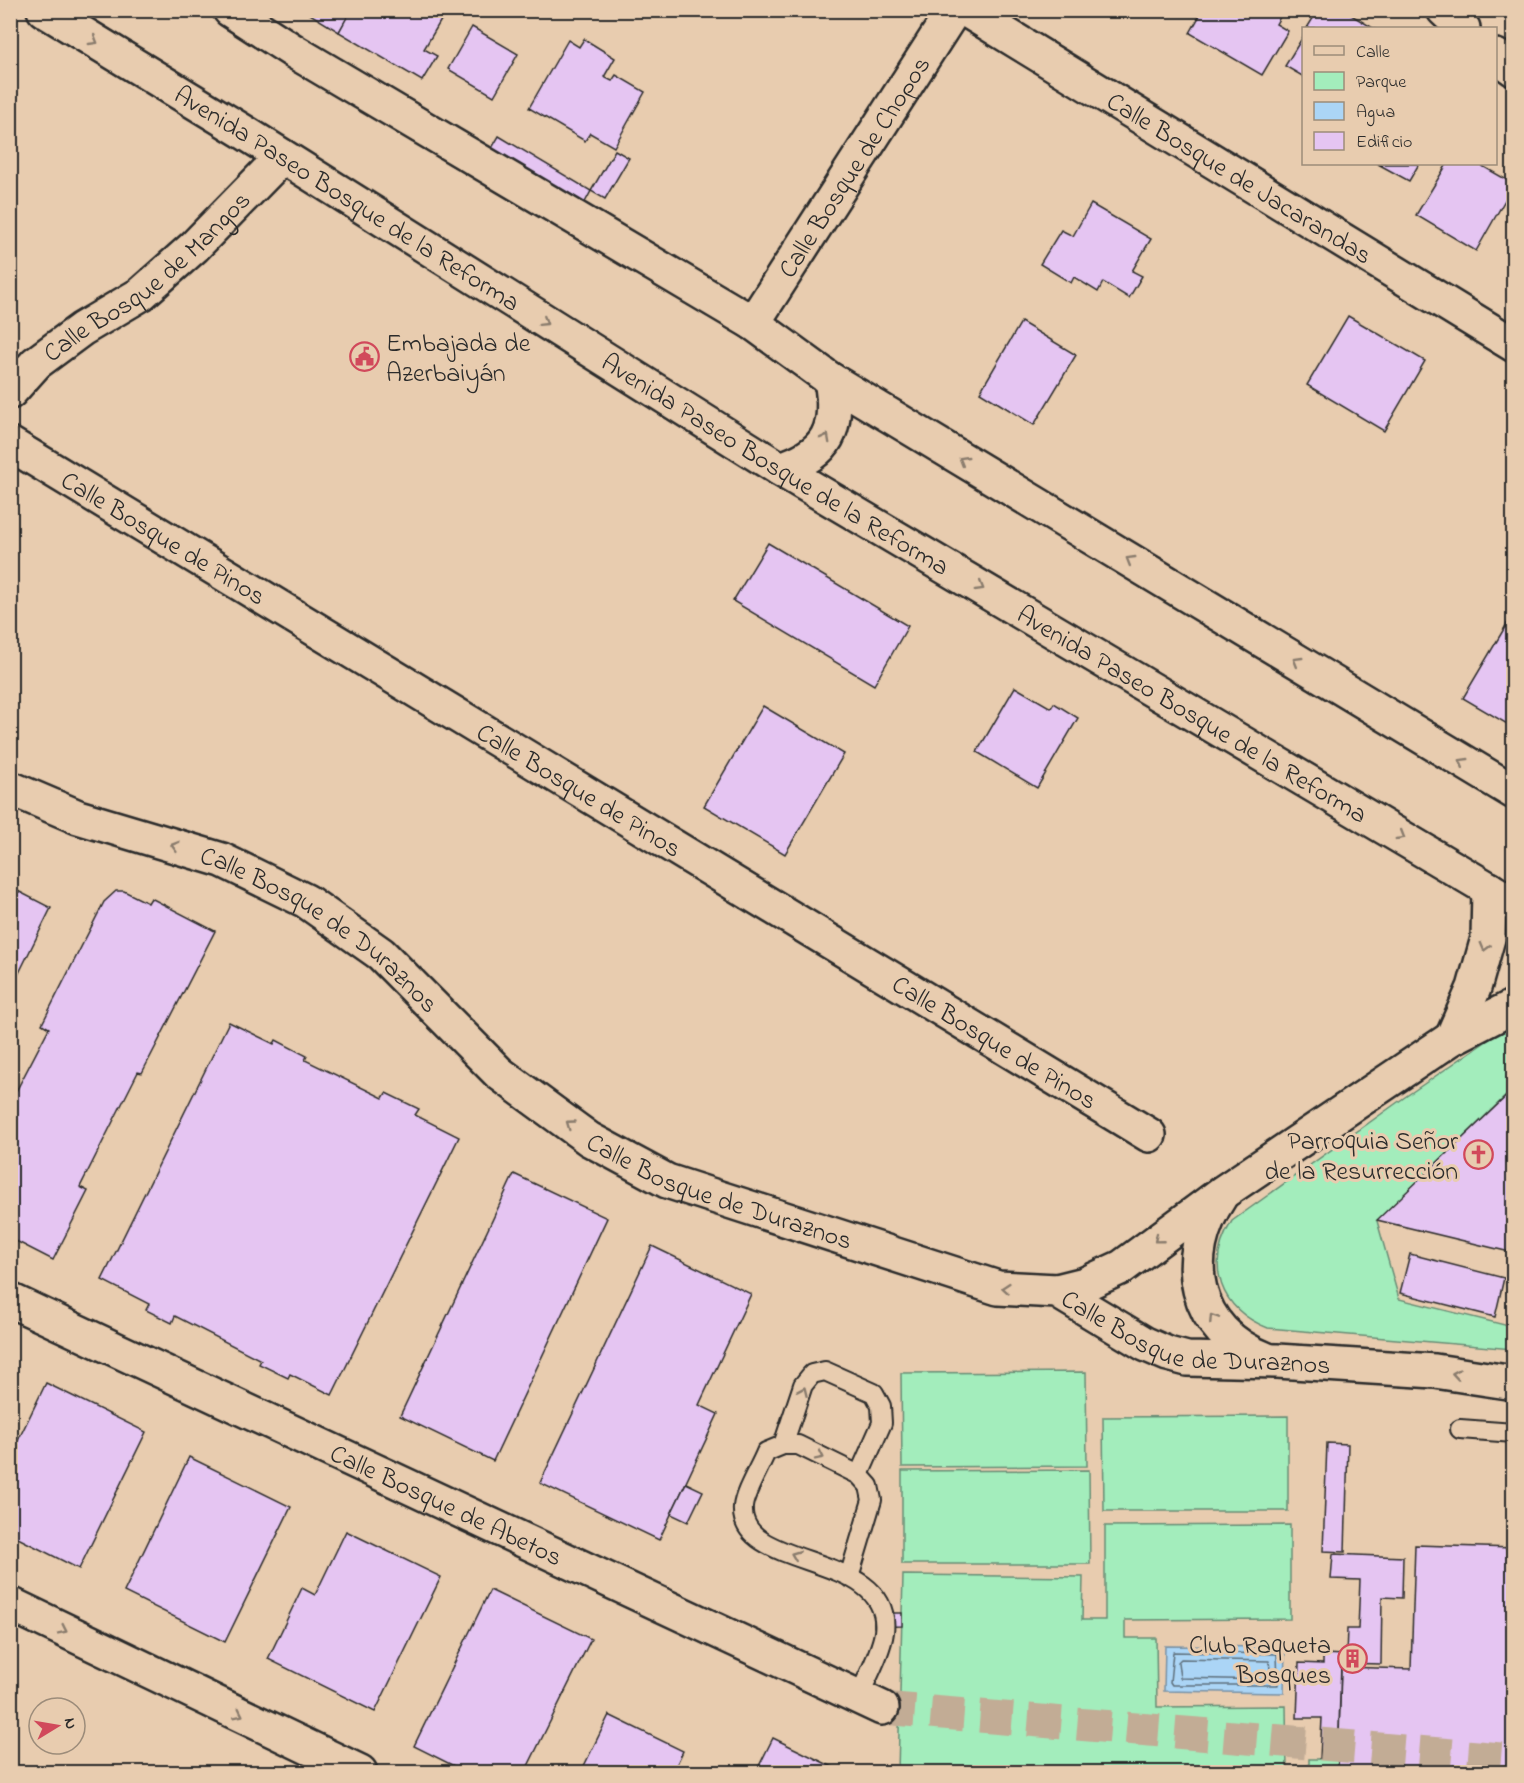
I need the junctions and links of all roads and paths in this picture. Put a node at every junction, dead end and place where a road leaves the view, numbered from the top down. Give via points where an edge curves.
1 (44, 10) edge
2 (230, 10) edge
3 (954, 10) edge
4 (966, 10) edge
5 (1444, 10) edge
6 (1462, 27) edge
7 (1497, 57) edge
8 (1514, 69) edge
9 (281, 158) junction
10 (753, 323) junction
11 (1514, 345) edge
12 (831, 380) junction
13 (10, 392) edge
14 (10, 444) edge
15 (780, 469) junction
16 (10, 789) edge
17 (1514, 792) edge
18 (1501, 897) edge
19 (1514, 1006) edge
20 (1452, 1038) junction
21 (1149, 1135) dead end
22 (1222, 1193) junction
23 (1057, 1292) junction
24 (10, 1300) edge
25 (1276, 1361) junction
26 (1514, 1383) edge
27 (1460, 1430) dead end
28 (1514, 1433) edge
29 (783, 1445) junction
30 (859, 1475) junction
31 (849, 1577) junction
32 (10, 1604) edge
33 (871, 1702) joint
34 (360, 1773) edge

1 -> 9 street, Avenida Paseo Bosque de la Reforma
2 - 10 street
3 - 10 street, Calle Bosque de Chopos
4 - 11 street, Calle Bosque de Jacarandas
5 - 6 street
7 - 8 street
9 - 13 street, Calle Bosque de Mangos via 194,247 141,294 82,329 36,363
9 -> 15 street, Avenida Paseo Bosque de la Reforma
10 - 12 street
15 -> 12 street via 804,462 823,445 834,422
17 -> 12 street
14 - 21 street, Calle Bosque de Pinos
15 -> 18 street, Avenida Paseo Bosque de la Reforma
23 -> 16 street, Calle Bosque de Duraznos via 999,1288 667,1181 589,1139 499,1073 381,954 306,901 222,860 78,818
18 -> 20 street via 1474,988
19 - 20 street
20 - 22 street
22 -> 23 street via 1122,1268
25 -> 22 street via 1248,1352 1227,1337 1211,1317 1201,1294 1196,1270 1197,1245 1204,1222
23 - 25 street, Calle Bosque de Duraznos via 1168,1354 1187,1359
24 - 33 street, Calle Bosque de Abetos
26 -> 25 street, Calle Bosque de Duraznos via 1435,1371
27 - 28 lane
29 -> 30 lane via 798,1445
29 -> 30 lane via 803,1385 812,1374 825,1371 874,1393 881,1406 882,1423
31 -> 29 lane via 758,1540 746,1525 743,1507 765,1452
30 - 31 lane via 872,1500
31 - 33 lane via 879,1599 884,1613
32 -> 34 street

